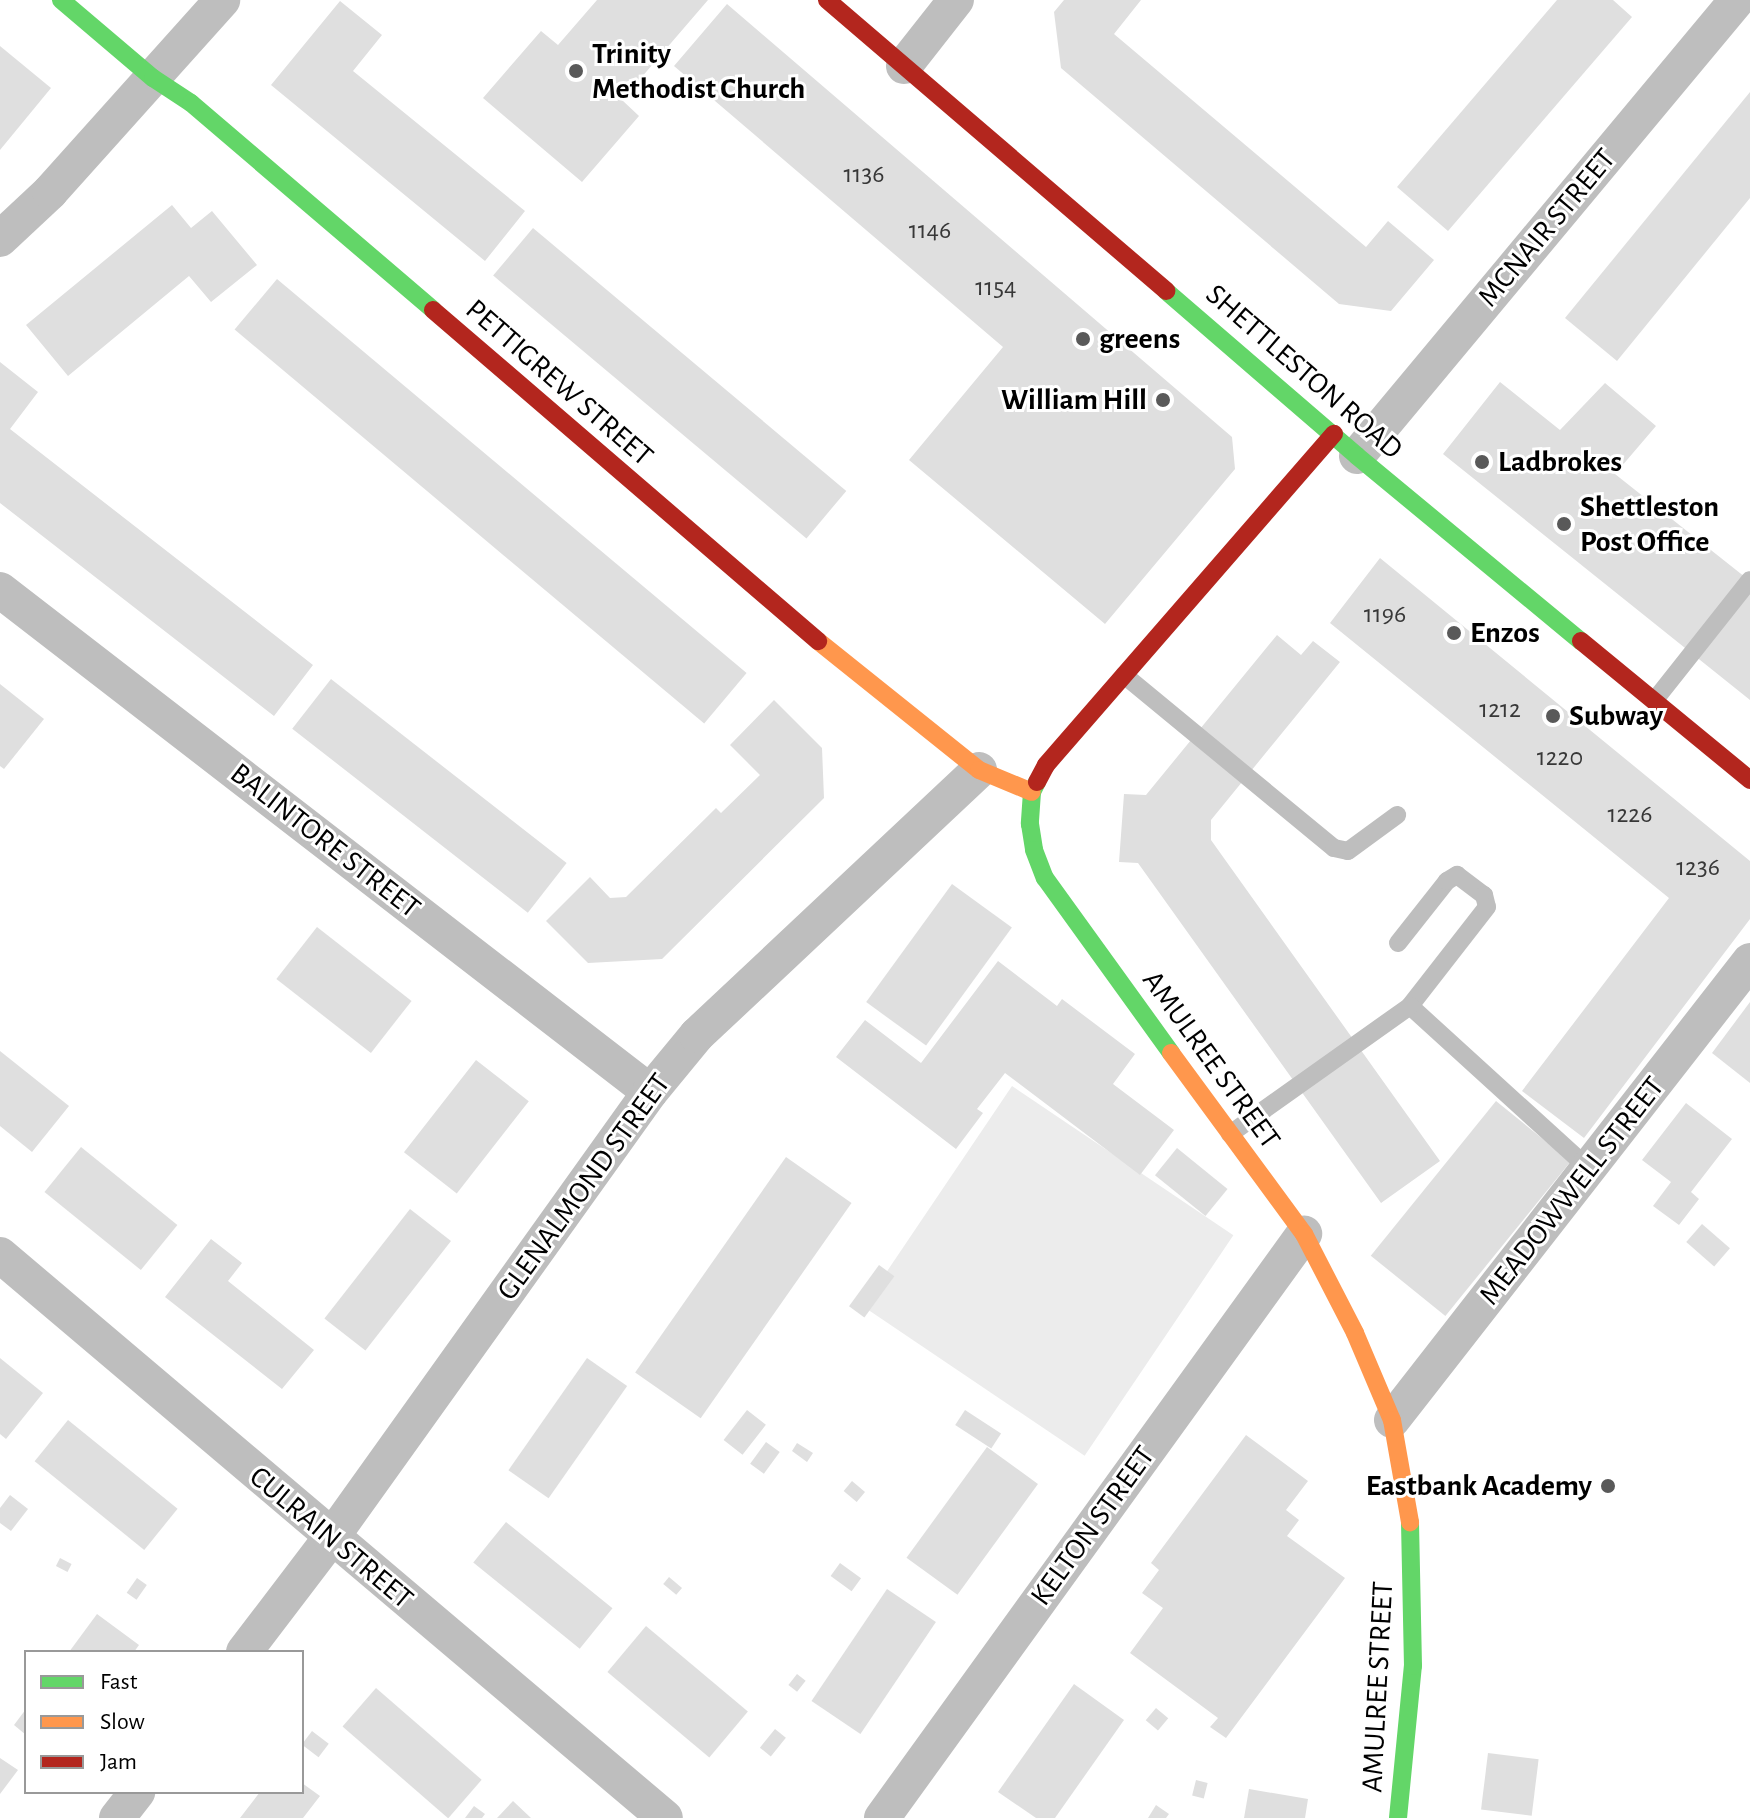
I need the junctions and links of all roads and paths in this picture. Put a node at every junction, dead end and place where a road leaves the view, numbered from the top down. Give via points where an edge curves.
1 (61, 0) edge
2 (222, 0) edge
3 (827, 0) edge
4 (956, 0) edge
5 (1737, 0) edge
6 (904, 66) junction
7 (153, 78) junction
8 (0, 239) edge
9 (1345, 445) junction
10 (1750, 580) edge
11 (0, 590) edge
12 (1124, 675) junction
13 (1654, 701) junction
14 (979, 770) junction
15 (1750, 780) edge
16 (1032, 792) junction
17 (1397, 815) dead end
18 (1398, 943) dead end
19 (1750, 961) edge
20 (1410, 1006) junction
21 (650, 1092) junction
22 (1230, 1134) junction
23 (1590, 1170) junction
24 (1304, 1234) junction
25 (0, 1255) edge
26 (1392, 1420) junction
27 (331, 1538) junction
28 (246, 1650) edge
29 (135, 1794) edge
30 (117, 1818) edge
31 (665, 1818) edge
32 (882, 1818) edge
33 (1398, 1818) edge

1 - 7 street, PETTIGREW STREET
2 - 7 street
3 - 6 street, SHETTLESTON ROAD
4 - 6 street
5 - 9 street, MCNAIR STREET
6 - 9 street, SHETTLESTON ROAD
7 - 8 street
7 - 14 street, PETTIGREW STREET via 191,103 748,582
9 - 12 street, AMULREE STREET
9 - 13 street, SHETTLESTON ROAD
10 - 13 lane
11 - 21 street, BALINTORE STREET
12 - 16 street, AMULREE STREET via 1046,765
12 - 17 lane via 1334,848 1348,851
13 - 15 street, SHETTLESTON ROAD
14 - 16 street, PETTIGREW STREET
14 - 21 street, GLENALMOND STREET via 697,1035
16 - 22 street, AMULREE STREET via 1030,824 1045,878
18 - 20 lane via 1457,875 1484,895 1487,907
19 - 23 street, MEADOWWELL STREET
20 - 22 lane
20 - 23 lane
21 - 27 street, GLENALMOND STREET
22 - 24 street, AMULREE STREET
23 - 26 street, MEADOWWELL STREET
24 - 26 street, AMULREE STREET
24 - 32 street, KELTON STREET
25 - 27 street, CULRAIN STREET
26 - 33 street, AMULREE STREET via 1412,1536 1413,1666
27 - 28 street, GLENALMOND STREET
27 - 31 street, CULRAIN STREET
29 - 30 street

